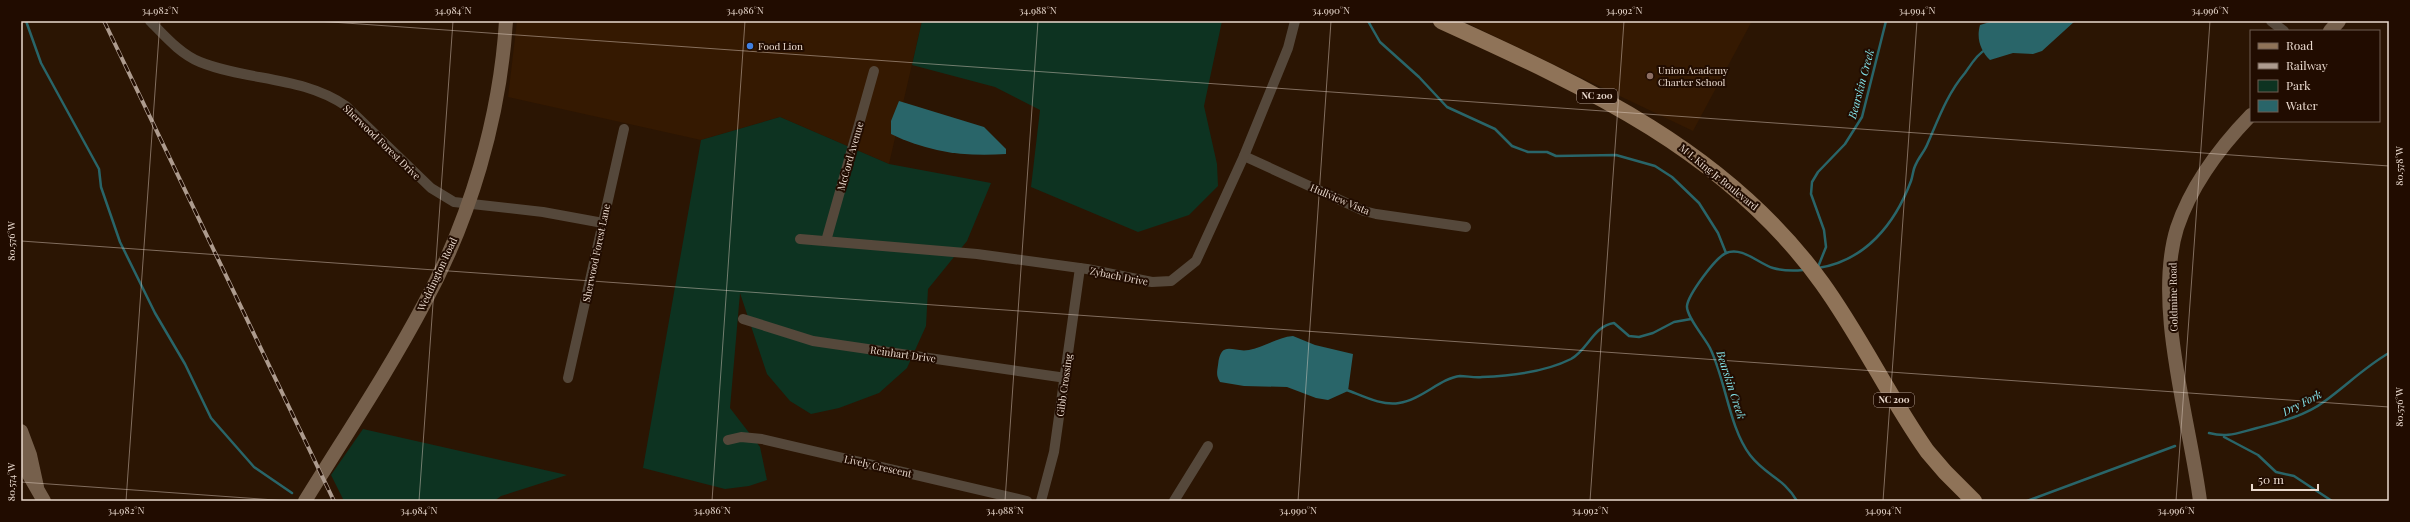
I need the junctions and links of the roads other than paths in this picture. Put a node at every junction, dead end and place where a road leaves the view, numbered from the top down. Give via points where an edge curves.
1 (150, 21) edge
2 (506, 21) edge
3 (1295, 21) edge
4 (1441, 21) edge
5 (1454, 21) edge
6 (2271, 21) edge
7 (2339, 21) edge
8 (2283, 30) edge
9 (2331, 30) edge
10 (1530, 61) junction
11 (874, 71) dead end
12 (2250, 116) edge
13 (624, 129) dead end
14 (1244, 156) junction
15 (468, 203) junction
16 (603, 223) junction
17 (1466, 227) dead end
18 (800, 238) dead end
19 (826, 241) junction
20 (1080, 268) junction
21 (743, 319) dead end
22 (568, 378) dead end
23 (1066, 378) junction
24 (21, 431) edge
25 (728, 440) dead end
26 (1208, 446) dead end
27 (21, 461) edge
28 (37, 487) junction
29 (44, 501) edge
30 (305, 501) edge
31 (1027, 501) edge
32 (1041, 501) edge
33 (1174, 501) edge
34 (1974, 501) edge
35 (2200, 501) edge

1 - 15 street, Sherwood Forest Drive via 165,38 199,61 304,86 334,98 346,106 431,188 454,202
2 - 15 main road, Weddington Road via 488,134
3 - 14 street, Zybach Drive via 1288,48
4 - 10 main road, M L King Jr Boulevard / NC 200
5 - 10 main road via 1500,42
6 - 8 street
7 - 9 main road
10 - 34 main road, M L King Jr Boulevard / NC 200 via 1651,126 1741,192 1777,228 1827,290 1919,440 1945,472
11 - 19 street, McCord Avenue
12 - 35 main road, Goldmine Road via 2211,164 2192,195 2177,228 2172,255 2170,303 2175,352
13 - 16 street, Sherwood Forest Lane
14 - 17 street, Hullview Vista via 1364,211
14 - 20 street, Zybach Drive via 1196,261 1171,281 1152,282
15 - 16 street, Sherwood Forest Drive
15 - 30 main road, Weddington Road via 424,304
16 - 22 street, Sherwood Forest Lane
18 - 19 street, Zybach Drive
19 - 20 street, Zybach Drive via 977,254
20 - 23 street, Gibb Crossing
21 - 23 street, Reinhart Drive via 813,341
23 - 32 street, Gibb Crossing via 1054,452
24 - 28 main road via 30,455
25 - 31 street, Lively Crescent via 742,437 762,439
26 - 33 street
27 - 28 main road
28 - 29 main road

